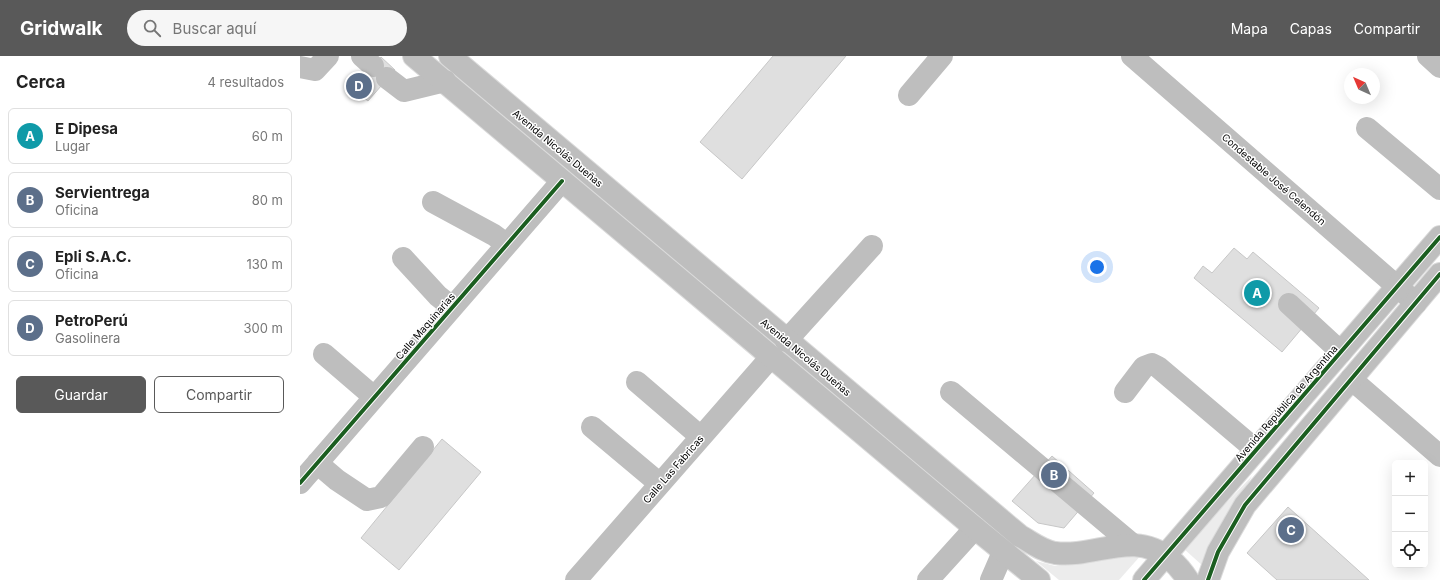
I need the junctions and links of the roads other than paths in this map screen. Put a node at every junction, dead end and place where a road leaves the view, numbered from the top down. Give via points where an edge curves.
1 (328, 56) edge
2 (414, 56) edge
3 (450, 56) edge
4 (942, 56) edge
5 (1132, 56) edge
6 (1428, 56) edge
7 (300, 67) edge
8 (374, 67) edge
9 (1440, 67) edge
10 (470, 73) junction
11 (450, 86) junction
12 (909, 95) dead end
13 (1367, 128) dead end
14 (562, 180) junction
15 (1440, 189) edge
16 (433, 202) dead end
17 (1440, 237) edge
18 (506, 244) junction
19 (872, 246) dead end
20 (403, 258) dead end
21 (1440, 274) edge
22 (1397, 287) junction
23 (1416, 303) junction
24 (1289, 304) dead end
25 (452, 307) junction
26 (786, 340) junction
27 (1341, 352) junction
28 (324, 354) dead end
29 (771, 357) junction
30 (1351, 379) junction
31 (637, 382) dead end
32 (951, 392) dead end
33 (1125, 392) dead end
34 (374, 397) junction
35 (592, 427) dead end
36 (701, 437) junction
37 (423, 447) dead end
38 (1256, 450) junction
39 (1440, 456) edge
40 (317, 463) junction
41 (300, 483) edge
42 (660, 484) junction
43 (978, 531) junction
44 (1132, 544) junction
45 (1165, 555) junction
46 (1001, 558) junction
47 (576, 580) edge
48 (928, 580) edge
49 (991, 580) edge
50 (1014, 580) edge
51 (1039, 580) edge
52 (1144, 580) edge
53 (1188, 580) edge
54 (1208, 580) edge

1 - 7 main road via 315,70
2 - 11 main road
3 - 10 main road, Avenida Nicolás Dueñas
4 - 12 main road
5 - 22 main road, Condestable José Celendón
6 - 9 main road
8 - 11 main road via 404,91
10 - 11 main road
10 - 26 main road, Avenida Nicolás Dueñas
11 - 14 main road
13 - 15 main road
14 - 18 main road, Calle Maquinarias
14 - 29 main road
16 - 18 main road
17 - 22 main road, Avenida República de Argentina
18 - 25 main road, Calle Maquinarias
19 - 26 main road
20 - 25 main road via 438,296
21 - 23 main road
22 - 23 main road, Condestable José Celendón
22 - 27 main road, Avenida República de Argentina
23 - 30 main road
24 - 27 main road
25 - 34 main road, Calle Maquinarias
26 - 44 main road, Avenida Nicolás Dueñas via 1020,536 1054,553 1074,554
27 - 38 main road, Avenida República de Argentina
28 - 34 main road
29 - 36 main road, Calle Las Fabricas
29 - 43 main road
30 - 39 main road
30 - 54 main road via 1245,505 1218,552
31 - 36 main road
32 - 44 main road
33 - 38 main road via 1144,367 1152,364
34 - 40 main road, Calle Maquinarias
35 - 42 main road
36 - 42 main road, Calle Las Fabricas
37 - 40 main road via 381,497 367,500
38 - 45 main road, Avenida República de Argentina
40 - 41 main road, Calle Maquinarias
42 - 47 main road, Calle Las Fabricas
43 - 46 main road
43 - 48 main road
43 - 51 main road
44 - 45 main road, Avenida Nicolás Dueñas via 1154,549
45 - 52 main road, Avenida República de Argentina
45 - 53 main road, Avenida Nicolás Dueñas via 1176,564
46 - 49 main road
46 - 50 main road

